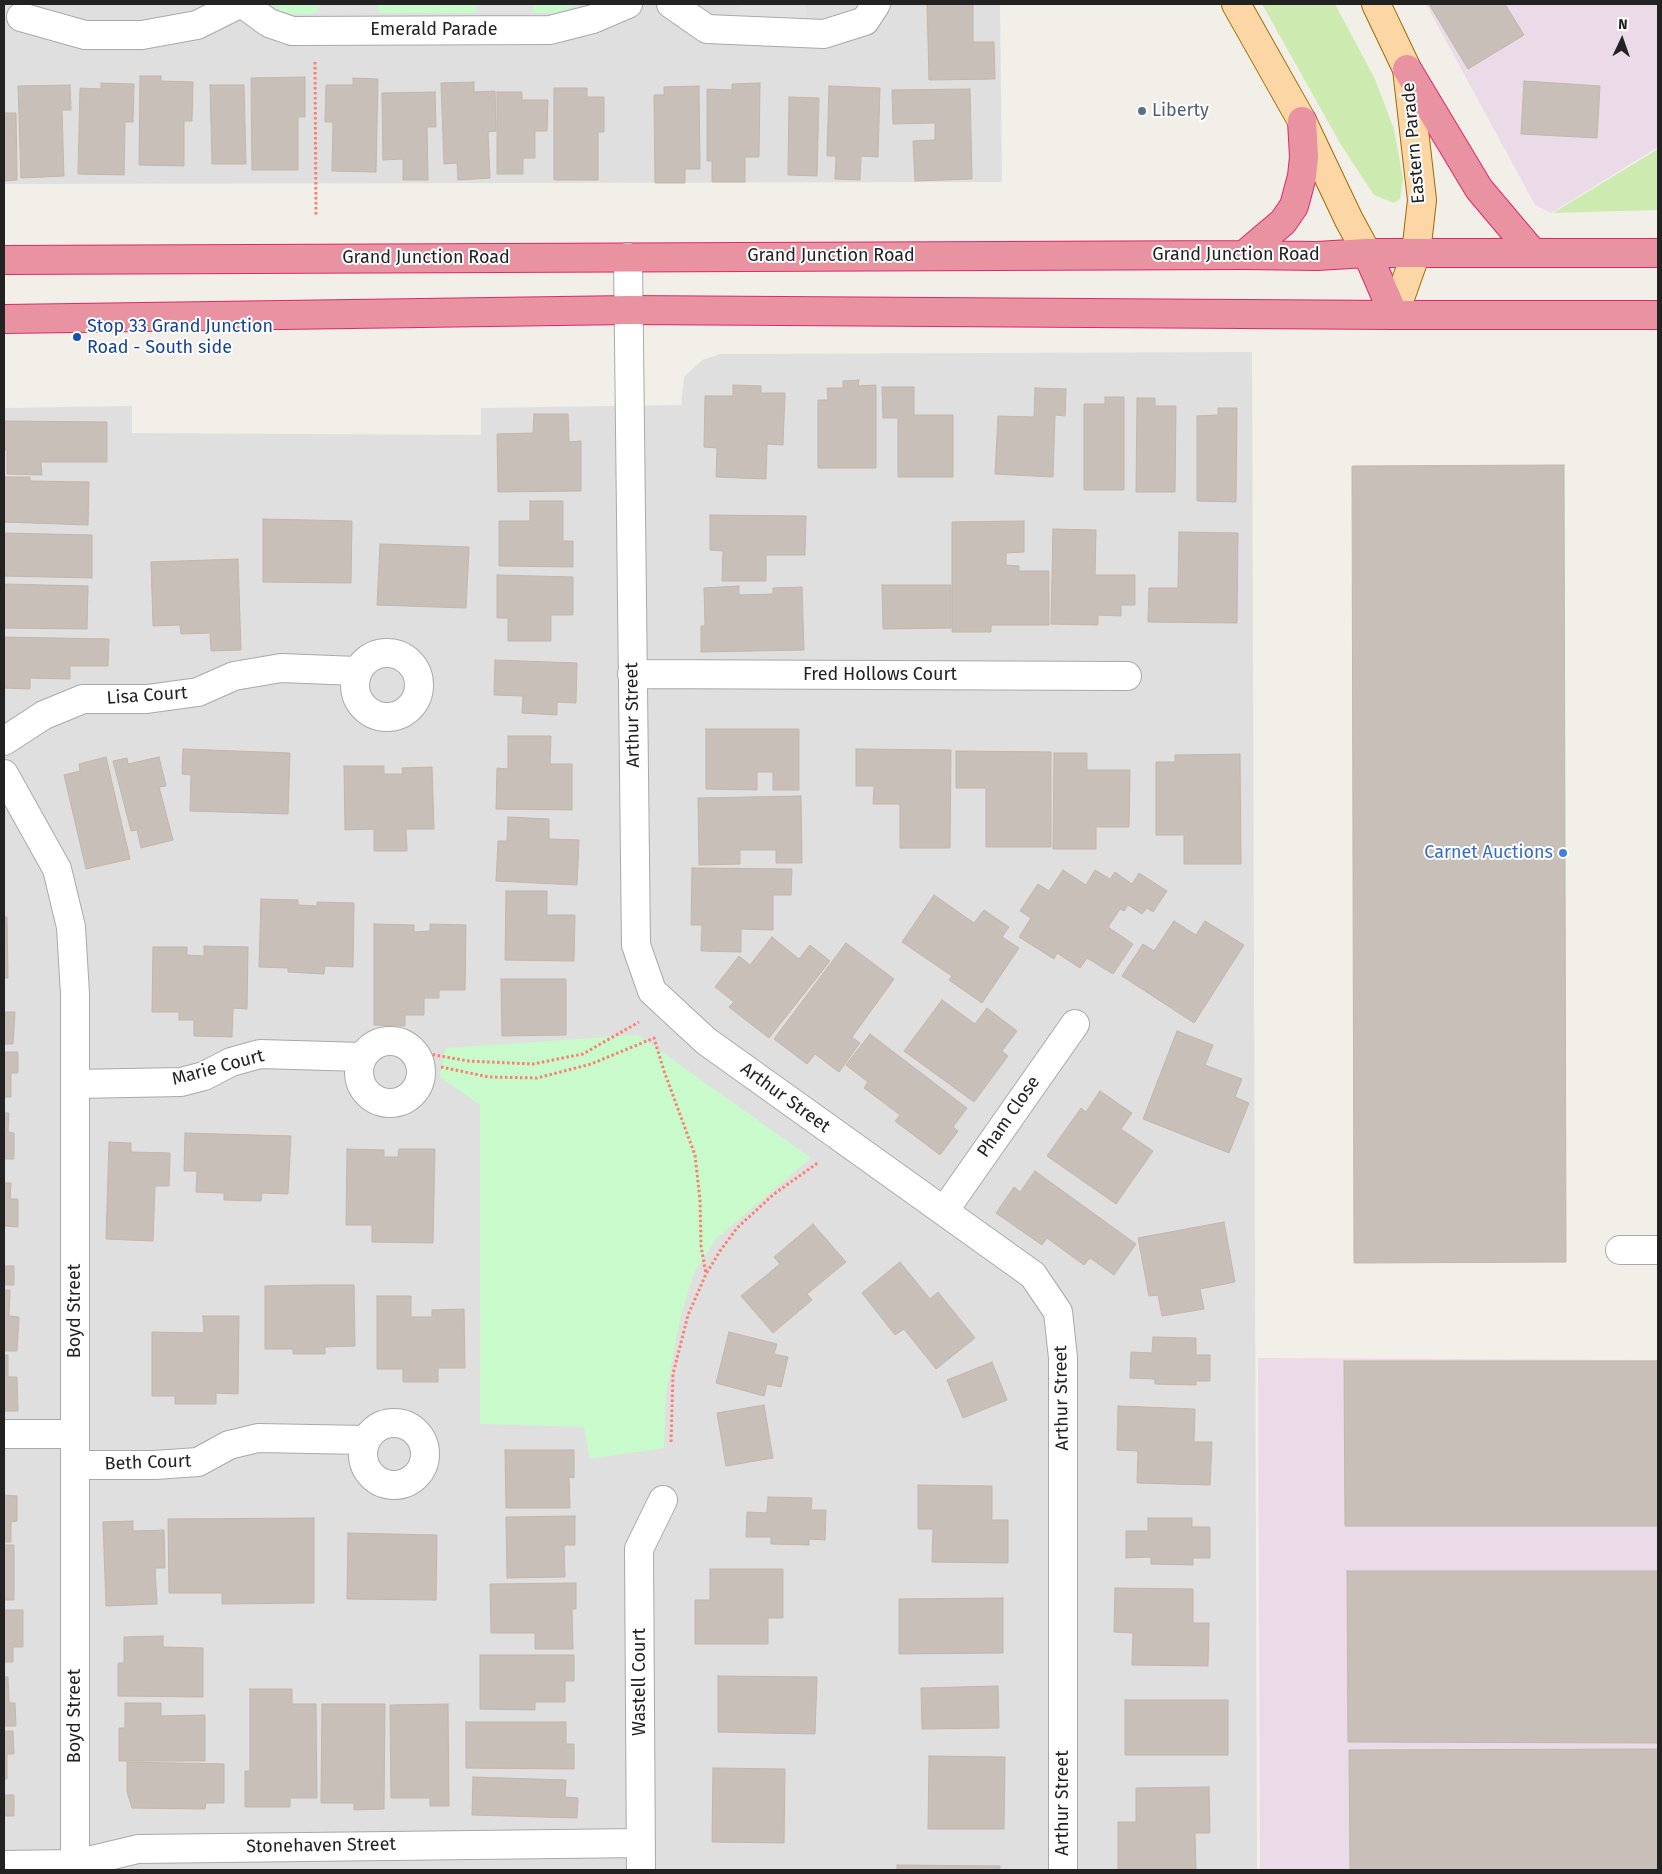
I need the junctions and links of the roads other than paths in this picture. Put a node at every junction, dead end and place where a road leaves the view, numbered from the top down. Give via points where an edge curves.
1 (239, 4) edge
2 (243, 4) edge
3 (628, 4) edge
4 (671, 4) edge
5 (1236, 4) edge
6 (1376, 4) edge
7 (870, 12) edge
8 (21, 17) dead end
9 (1407, 70) junction
10 (1302, 121) junction
11 (1416, 253) junction
12 (1533, 253) junction
13 (1658, 253) edge
14 (1367, 254) junction
15 (1244, 255) junction
16 (628, 257) junction
17 (4, 260) edge
18 (629, 310) junction
19 (1394, 315) junction
20 (1658, 315) edge
21 (4, 319) edge
22 (357, 671) dead end
23 (632, 674) junction
24 (1127, 676) dead end
25 (4, 741) edge
26 (4, 774) edge
27 (1075, 1024) dead end
28 (362, 1057) junction
29 (75, 1084) junction
30 (944, 1211) junction
31 (1620, 1250) dead end
32 (1658, 1250) edge
33 (4, 1434) edge
34 (75, 1434) junction
35 (366, 1440) dead end
36 (75, 1465) junction
37 (663, 1500) dead end
38 (641, 1843) junction
39 (75, 1864) junction
40 (4, 1865) edge
41 (641, 1870) edge
42 (1063, 1870) edge

1 - 8 street via 198,25 142,35 85,35
2 - 3 street, Emerald Parade via 269,23 292,31 550,30 593,19
4 - 7 street via 707,29 824,34
5 - 10 main road
6 - 9 main road, Eastern Parade
9 - 11 main road, Eastern Parade via 1422,200
9 - 12 highway via 1479,189
10 - 14 main road
10 - 15 highway via 1304,157 1294,206 1283,222
11 - 12 highway, Grand Junction Road
11 - 14 highway, Grand Junction Road
11 - 19 main road, Eastern Parade
12 - 13 highway, Grand Junction Road
14 - 15 highway, Grand Junction Road
14 - 19 highway
15 - 16 highway, Grand Junction Road
16 - 17 highway, Grand Junction Road
16 - 18 street, Arthur Street
18 - 19 highway
18 - 21 highway
18 - 23 street, Arthur Street
19 - 20 highway
22 - 25 street, Lisa Court via 281,668 234,676 198,692 147,699 83,699 44,715
23 - 24 street, Fred Hollows Court
23 - 30 street, Arthur Street via 636,945 652,991 706,1041
26 - 29 street, Boyd Street via 57,869 71,927
27 - 30 street, Pham Close
28 - 28 street via 358,1068 360,1082 374,1100 391,1104 409,1097 419,1084 421,1068 413,1051 400,1042 382,1041 369,1048
28 - 29 street, Marie Court via 260,1054 181,1082
29 - 34 street, Boyd Street
30 - 42 street, Arthur Street via 1033,1275 1058,1312 1063,1358
31 - 32 street
33 - 34 street
34 - 36 street, Boyd Street
35 - 36 street, Beth Court via 258,1438 229,1445 198,1462
36 - 39 street, Boyd Street
37 - 38 street, Wastell Court via 639,1549
38 - 39 street, Stonehaven Street via 138,1849
38 - 41 street, Wastell Court
39 - 40 street, Stonehaven Street

